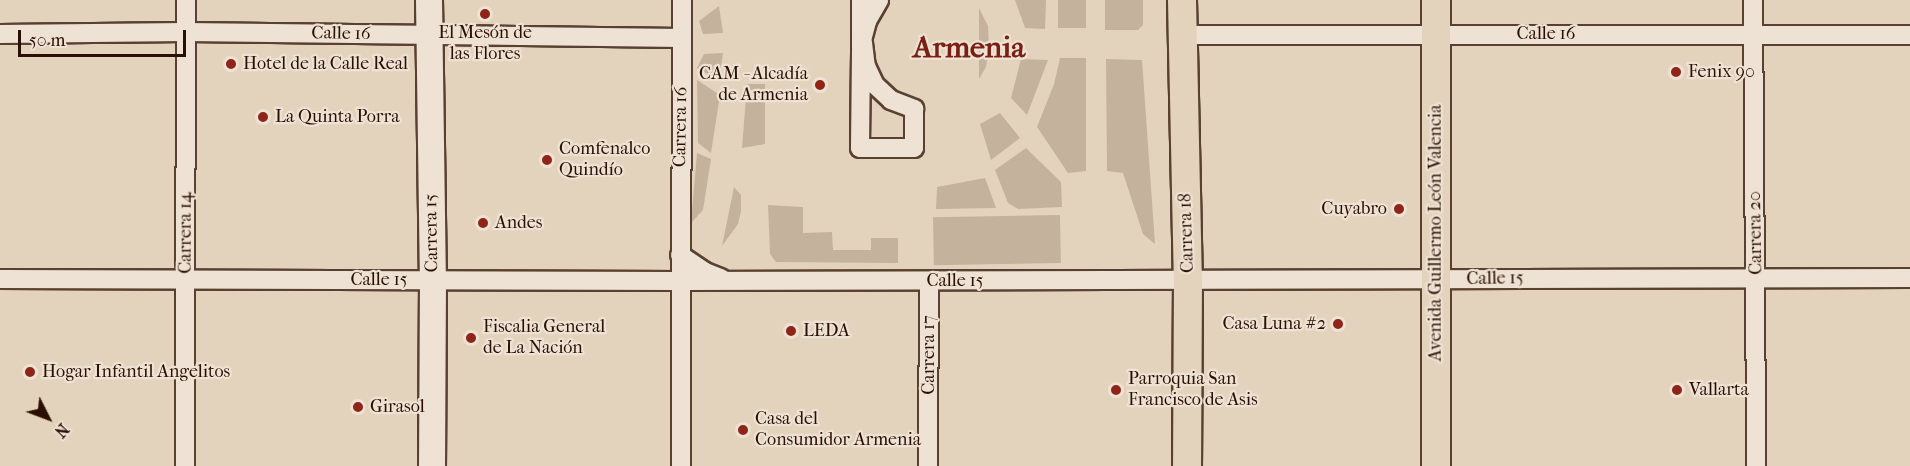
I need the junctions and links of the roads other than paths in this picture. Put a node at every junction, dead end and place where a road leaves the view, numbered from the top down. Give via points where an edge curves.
1 (186, 0) edge
2 (429, 0) edge
3 (682, 0) edge
4 (861, 0) edge
5 (879, 0) edge
6 (1182, 0) edge
7 (1436, 0) edge
8 (1753, 0) edge
9 (186, 32) junction
10 (0, 34) edge
11 (1182, 35) junction
12 (1436, 35) junction
13 (1753, 35) junction
14 (1910, 35) edge
15 (428, 36) junction
16 (682, 38) junction
17 (862, 44) junction
18 (680, 255) junction
19 (1910, 278) edge
20 (0, 279) edge
21 (1756, 279) junction
22 (433, 280) junction
23 (728, 280) junction
24 (1188, 280) junction
25 (1434, 280) junction
26 (185, 281) junction
27 (679, 281) junction
28 (929, 281) junction
29 (185, 466) edge
30 (432, 466) edge
31 (681, 466) edge
32 (928, 466) edge
33 (1187, 466) edge
34 (1436, 466) edge
35 (1756, 466) edge

1 - 9 street, Carrera 14
2 - 15 street, Carrera 15
3 - 16 street, Carrera 16
4 - 17 street
5 - 17 street via 867,21
6 - 11 main road, Carrera 18
7 - 12 main road, Avenida Guillermo León Valencia
8 - 13 street, Carrera 20
9 - 10 street, Calle 16
9 - 15 street, Calle 16
9 - 26 street, Carrera 14
11 - 12 street, Calle 16
11 - 24 main road, Carrera 18
12 - 13 street, Calle 16
12 - 25 main road, Avenida Guillermo León Valencia
13 - 14 street, Calle 16
13 - 21 street, Carrera 20
15 - 16 street, Calle 16
15 - 22 street, Carrera 15
16 - 18 street, Carrera 16
17 - 17 street via 860,148 914,148 914,109 891,100 876,85 866,66
18 - 23 street via 705,272
18 - 27 street, Carrera 16
19 - 21 street, Calle 15
20 - 26 street, Calle 15
21 - 25 street, Calle 15
21 - 35 street, Carrera 20
22 - 26 street, Calle 15
22 - 27 street, Calle 15
22 - 30 street, Carrera 15
23 - 27 street, Calle 15
23 - 28 street, Calle 15
24 - 25 street, Calle 15
24 - 28 street, Calle 15
24 - 33 main road, Carrera 18
25 - 34 main road, Avenida Guillermo León Valencia
26 - 29 street, Carrera 14
27 - 31 street, Carrera 16
28 - 32 street, Carrera 17

